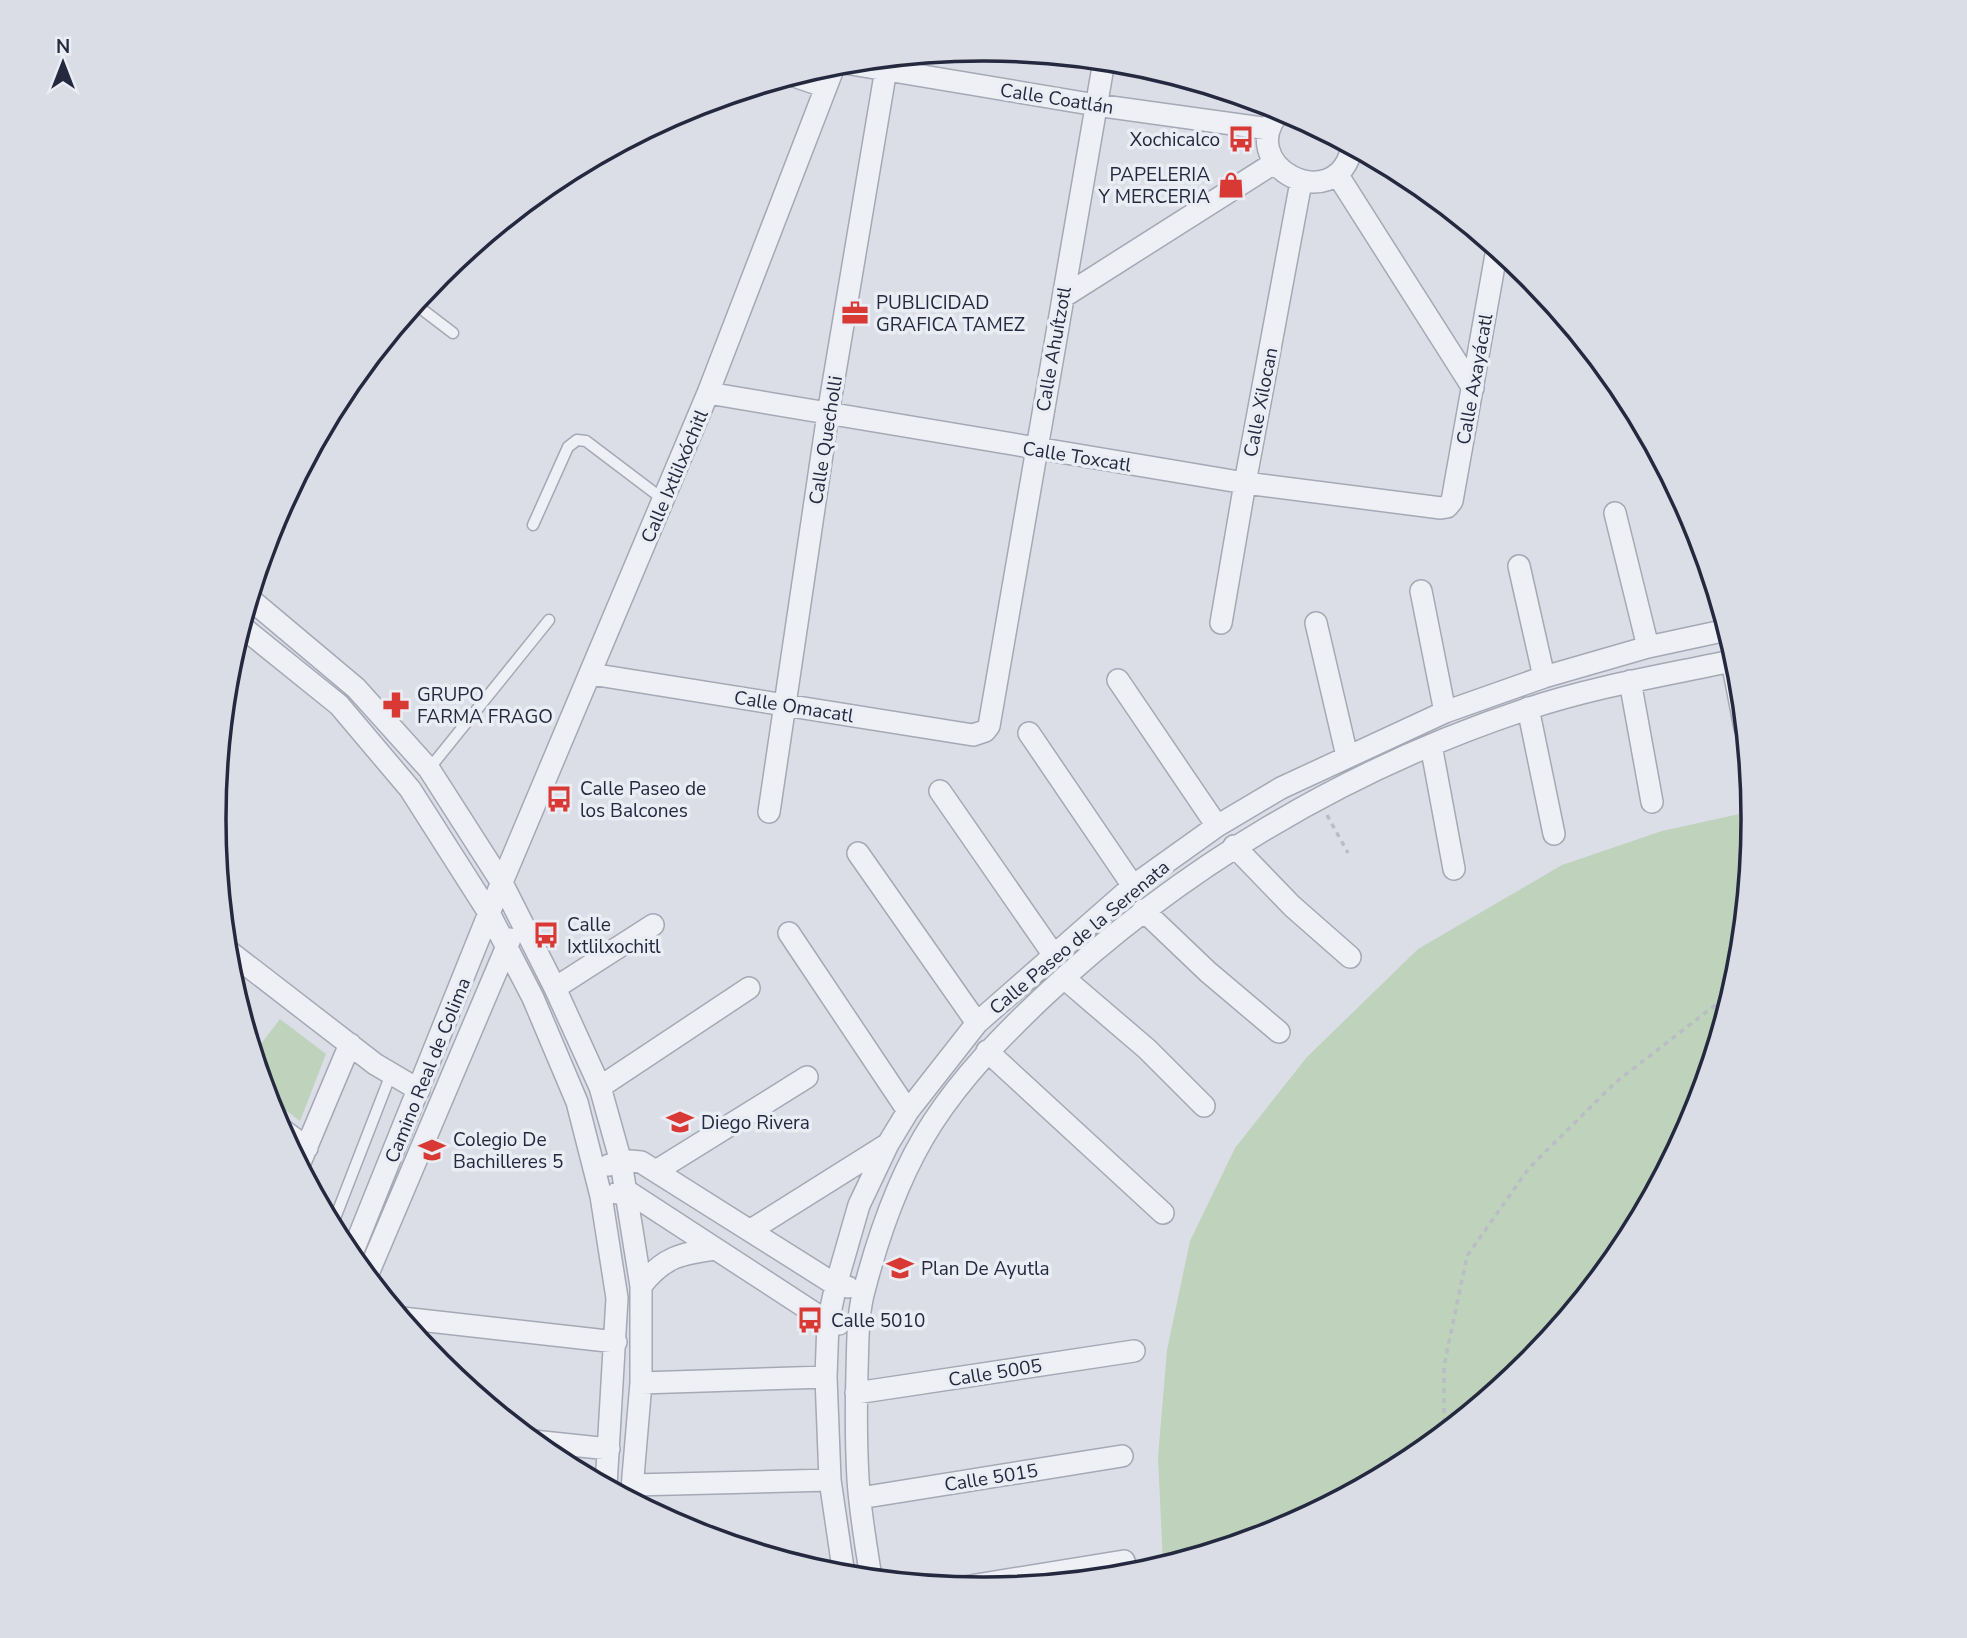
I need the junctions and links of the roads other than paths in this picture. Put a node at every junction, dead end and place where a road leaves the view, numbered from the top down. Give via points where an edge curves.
1 (882, 68) edge
2 (886, 69) junction
3 (1102, 71) edge
4 (830, 77) edge
5 (811, 82) edge
6 (826, 87) junction
7 (1096, 105) junction
8 (1275, 120) edge
9 (1269, 129) junction
10 (1350, 157) edge
11 (1274, 163) junction
12 (1337, 174) junction
13 (1301, 182) junction
14 (1495, 260) edge
15 (1063, 297) junction
16 (423, 310) edge
17 (453, 333) dead end
18 (1473, 388) junction
19 (708, 393) junction
20 (828, 414) junction
21 (1036, 450) junction
22 (1245, 483) junction
23 (664, 500) junction
24 (1447, 507) joint
25 (1615, 513) dead end
26 (533, 524) dead end
27 (1519, 566) dead end
28 (1421, 591) dead end
29 (257, 605) edge
30 (549, 620) dead end
31 (1221, 623) dead end
32 (1316, 623) dead end
33 (1717, 632) edge
34 (250, 633) edge
35 (1648, 647) junction
36 (1725, 662) edge
37 (591, 674) junction
38 (1544, 677) junction
39 (1118, 680) dead end
40 (1630, 681) junction
41 (785, 705) junction
42 (1528, 708) junction
43 (1445, 712) junction
44 (992, 720) joint
45 (1029, 733) dead end
46 (1431, 745) junction
47 (1348, 756) junction
48 (429, 769) junction
49 (940, 791) dead end
50 (1652, 802) dead end
51 (769, 812) dead end
52 (1217, 826) junction
53 (1554, 834) dead end
54 (1234, 846) junction
55 (858, 853) dead end
56 (1454, 869) dead end
57 (502, 883) junction
58 (1133, 886) junction
59 (1143, 910) junction
60 (489, 913) junction
61 (519, 916) junction
62 (653, 925) dead end
63 (789, 933) dead end
64 (507, 946) junction
65 (1053, 954) junction
66 (1350, 957) dead end
67 (239, 959) edge
68 (1064, 978) junction
69 (555, 988) junction
70 (749, 988) dead end
71 (977, 1023) junction
72 (1279, 1032) dead end
73 (350, 1044) junction
74 (987, 1051) junction
75 (391, 1074) junction
76 (807, 1077) dead end
77 (600, 1087) junction
78 (419, 1090) junction
79 (1204, 1105) dead end
80 (908, 1111) junction
81 (406, 1121) junction
82 (428, 1131) junction
83 (888, 1144) junction
84 (304, 1154) edge
85 (621, 1162) junction
86 (595, 1168) junction
87 (656, 1171) junction
88 (626, 1191) junction
89 (601, 1196) junction
90 (1163, 1213) dead end
91 (337, 1214) edge
92 (751, 1230) junction
93 (356, 1244) edge
94 (716, 1249) junction
95 (371, 1265) edge
96 (836, 1285) junction
97 (641, 1286) junction
98 (864, 1289) junction
99 (414, 1319) edge
100 (828, 1322) junction
101 (858, 1326) junction
102 (616, 1342) junction
103 (1134, 1351) dead end
104 (826, 1377) junction
105 (641, 1382) junction
106 (856, 1393) junction
107 (555, 1444) edge
108 (609, 1450) junction
109 (1122, 1456) dead end
110 (607, 1476) edge
111 (830, 1480) junction
112 (632, 1490) edge
113 (635, 1492) edge
114 (860, 1498) junction
115 (1124, 1561) dead end
116 (842, 1563) edge
117 (870, 1567) edge
118 (1046, 1574) edge

1 - 2 street, Calle Coatlán
2 - 7 street, Calle Coatlán
2 - 20 street, Calle Quecholli
3 - 7 street, Calle Ahuítzotl
4 - 6 street, Calle Ixtlilxóchitl
5 - 6 street
6 - 19 street, Calle Ixtlilxóchitl
7 - 9 street, Calle Coatlán
7 - 15 street, Calle Ahuítzotl
8 - 9 street
9 - 11 street
10 - 12 street
11 - 13 street
11 - 15 street
12 - 13 street via 1323,181
12 - 18 street
13 - 22 street, Calle Xilocan
14 - 18 street, Calle Axayácatl
15 - 21 street, Calle Ahuítzotl
16 - 17 lane
18 - 24 street, Calle Axayácatl
19 - 20 street, Calle Toxcatl
19 - 23 street, Calle Ixtlilxóchitl
20 - 21 street, Calle Toxcatl
20 - 41 street, Calle Quecholli
21 - 22 street, Calle Toxcatl
21 - 44 street, Calle Ahuítzotl
22 - 24 street, Calle Toxcatl
22 - 31 street, Calle Xilocan
23 - 26 lane via 586,441 577,440 568,447
23 - 37 street, Calle Ixtlilxóchitl
25 - 35 street
27 - 38 street
28 - 43 street
29 - 48 street via 356,688
30 - 48 lane
32 - 47 street
33 - 35 street, Calle Paseo de la Serenata
34 - 60 street via 339,705 410,789
35 - 38 street, Calle Paseo de la Serenata
36 - 40 street, Calle Paseo de la Serenata
37 - 41 street, Calle Omacatl
37 - 57 street, Calle Ixtlilxóchitl
38 - 43 street, Calle Paseo de la Serenata
39 - 52 street
40 - 42 street, Calle Paseo de la Serenata
40 - 50 street
41 - 44 street, Calle Omacatl via 973,735 985,731
41 - 51 street, Calle Quecholli
42 - 46 street, Calle Paseo de la Serenata
42 - 53 street
43 - 47 street, Calle Paseo de la Serenata
45 - 58 street
46 - 54 street, Calle Paseo de la Serenata via 1318,798
46 - 56 street
47 - 52 street, Calle Paseo de la Serenata
48 - 57 street
49 - 65 street
52 - 58 street, Calle Paseo de la Serenata
54 - 59 street, Calle Paseo de la Serenata
54 - 66 street
55 - 71 street
57 - 60 street, Camino Real de Colima
57 - 61 street
58 - 65 street, Calle Paseo de la Serenata
59 - 68 street, Calle Paseo de la Serenata
59 - 72 street
60 - 64 street
60 - 78 street, Camino Real de Colima
61 - 64 street, Camino Real de Colima
61 - 69 street
62 - 69 street
63 - 80 street
64 - 82 street, Camino Real de Colima
64 - 86 street via 577,1102
65 - 71 street, Calle Paseo de la Serenata
67 - 73 street
68 - 74 street, Calle Paseo de la Serenata
68 - 79 street
69 - 77 street
70 - 77 street
71 - 80 street, Calle Paseo de la Serenata
73 - 75 street
73 - 84 street
74 - 90 street
74 - 98 street, Calle Paseo de la Serenata via 933,1121 909,1164
75 - 78 street
75 - 91 lane
76 - 87 street
77 - 85 street
78 - 81 street, Camino Real de Colima
80 - 83 street, Calle Paseo de la Serenata
81 - 82 street
81 - 93 street, Camino Real de Colima
82 - 95 street, Camino Real de Colima
83 - 92 street
83 - 96 street, Calle Paseo de la Serenata via 859,1205
85 - 86 street
85 - 87 street via 636,1161
85 - 88 street
86 - 89 street
87 - 92 street
88 - 89 street
88 - 94 street
88 - 97 street
89 - 102 street via 617,1298
92 - 96 street
94 - 97 street via 677,1256
94 - 100 street
96 - 98 street
96 - 100 street, Calle Paseo de la Serenata
97 - 105 street
98 - 101 street, Calle Paseo de la Serenata
99 - 102 street
100 - 101 street
100 - 104 street, Calle Paseo de la Serenata
101 - 106 street, Calle Paseo de la Serenata
102 - 108 street
103 - 106 street, Calle 5005
104 - 105 street
104 - 111 street, Calle Paseo de la Serenata
105 - 112 street
106 - 114 street, Calle Paseo de la Serenata
107 - 108 street
108 - 110 street
109 - 114 street, Calle 5015
111 - 113 street
111 - 116 street, Calle Paseo de la Serenata
114 - 117 street, Calle Paseo de la Serenata
115 - 118 street

